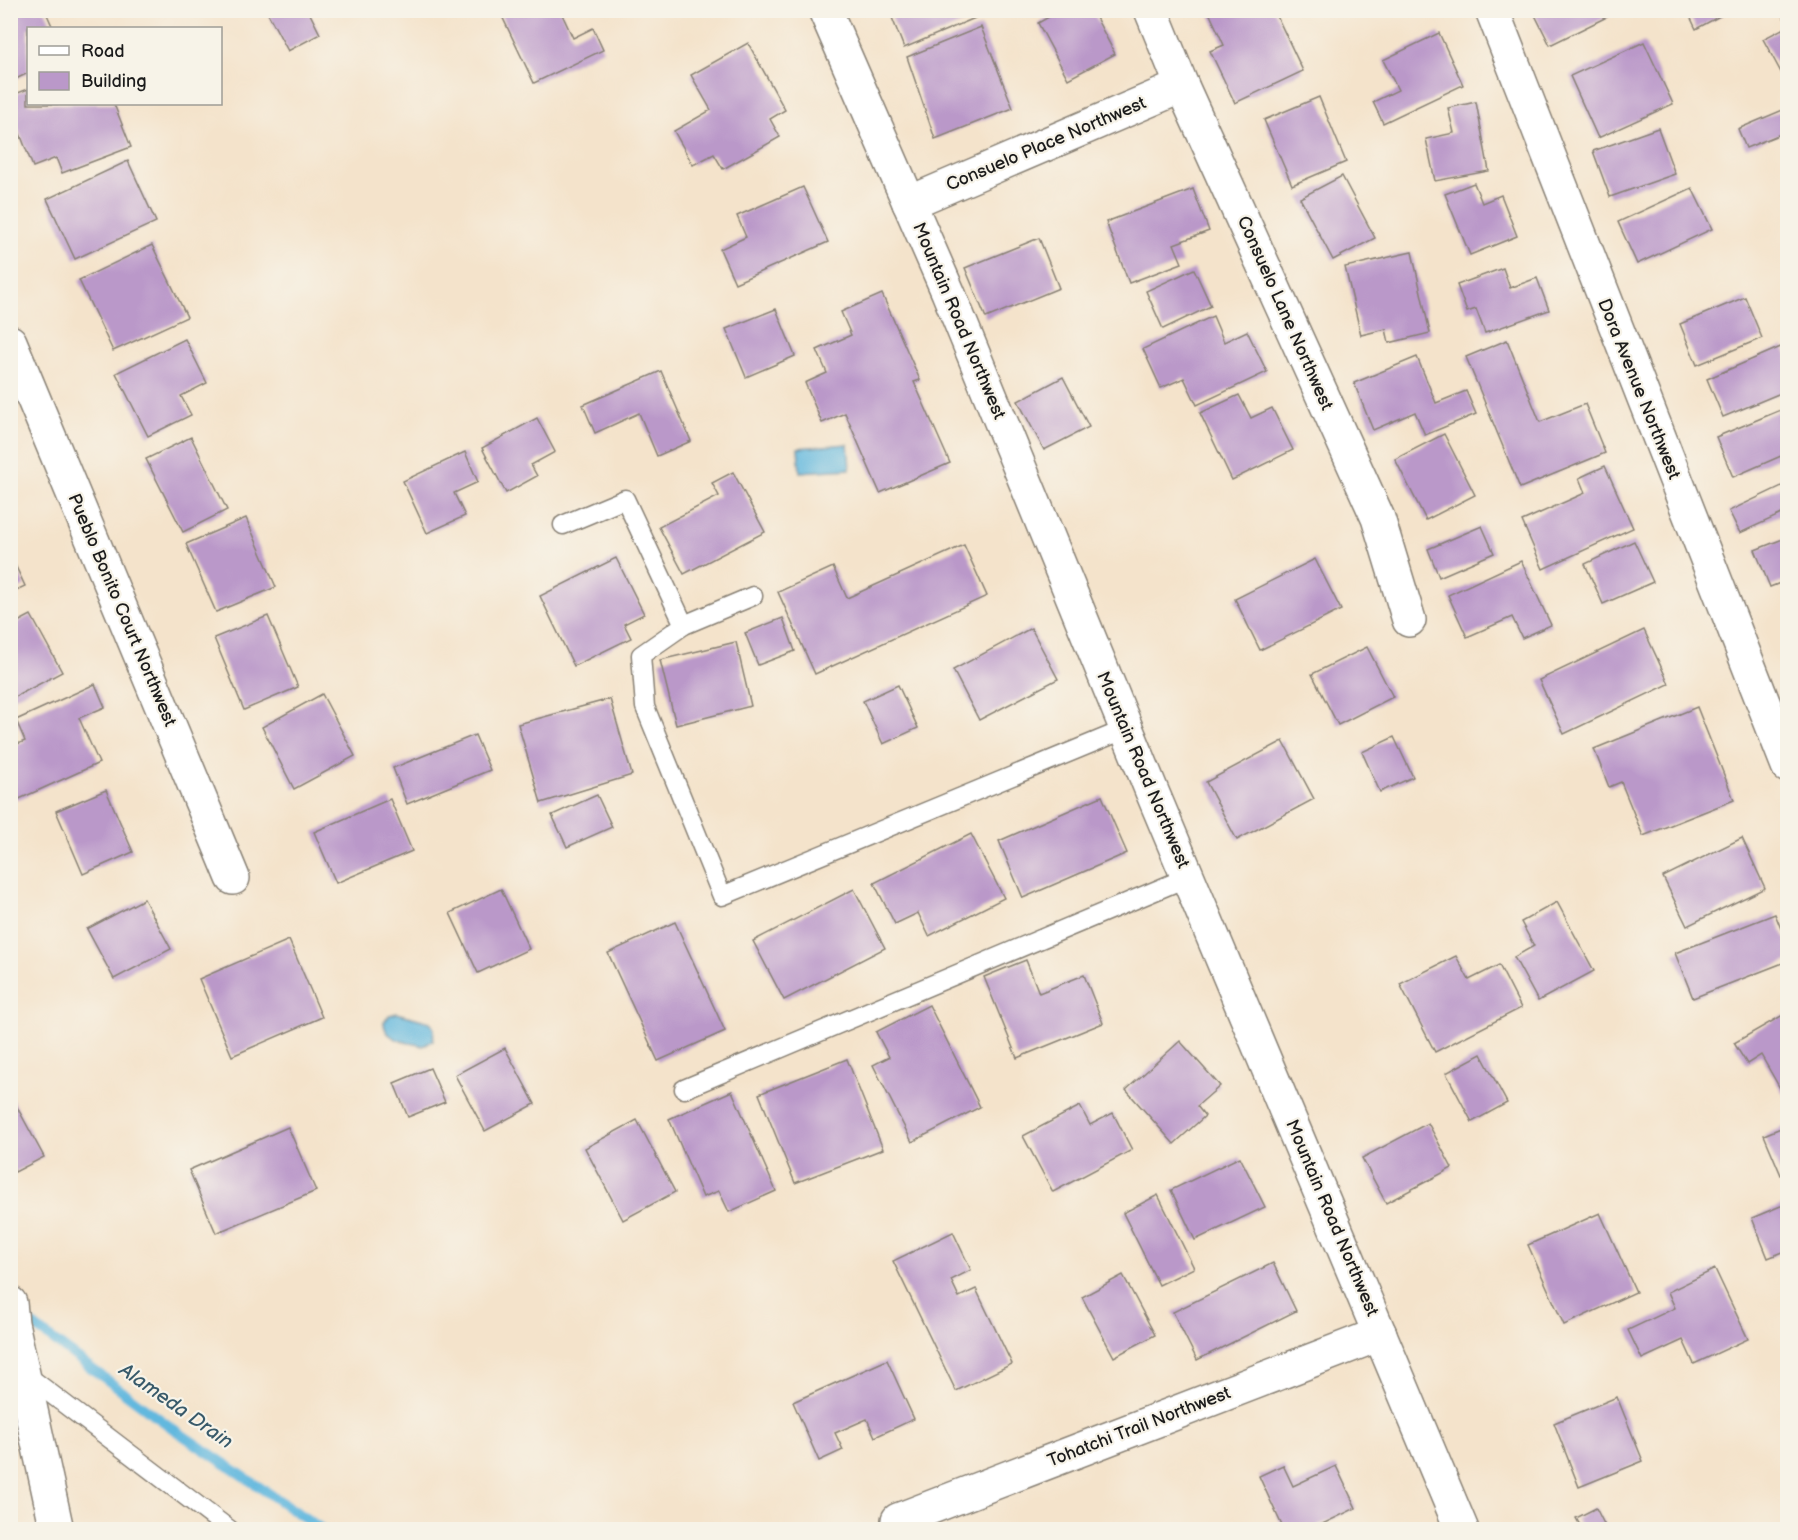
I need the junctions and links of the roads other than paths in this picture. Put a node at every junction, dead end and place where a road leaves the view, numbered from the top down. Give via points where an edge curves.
1 (825, 10) edge
2 (1151, 10) edge
3 (1492, 10) edge
4 (1182, 86) junction
5 (909, 203) junction
6 (10, 342) edge
7 (562, 525) dead end
8 (753, 596) dead end
9 (1409, 620) dead end
10 (684, 625) junction
11 (1126, 729) junction
12 (1788, 766) edge
13 (233, 878) dead end
14 (1188, 878) junction
15 (684, 1089) dead end
16 (11, 1313) edge
17 (1380, 1334) junction
18 (23, 1373) junction
19 (898, 1520) dead end
20 (57, 1530) edge
21 (230, 1530) edge
22 (1462, 1530) edge

1 - 5 street, Mountain Road Northwest
2 - 4 street, Consuelo Lane Northwest
3 - 12 street, Dora Avenue Northwest
4 - 5 street, Consuelo Place Northwest
4 - 9 street, Consuelo Lane Northwest via 1378,518
5 - 11 street, Mountain Road Northwest
6 - 13 street, Pueblo Bonito Court Northwest
7 - 10 lane via 625,499
8 - 10 lane
10 - 11 lane via 641,655 645,707 722,896
11 - 14 street, Mountain Road Northwest
14 - 15 lane
14 - 17 street, Mountain Road Northwest
16 - 18 street
17 - 19 street, Tohatchi Trail Northwest
17 - 22 street, Mountain Road Northwest
18 - 20 street
18 - 21 lane

